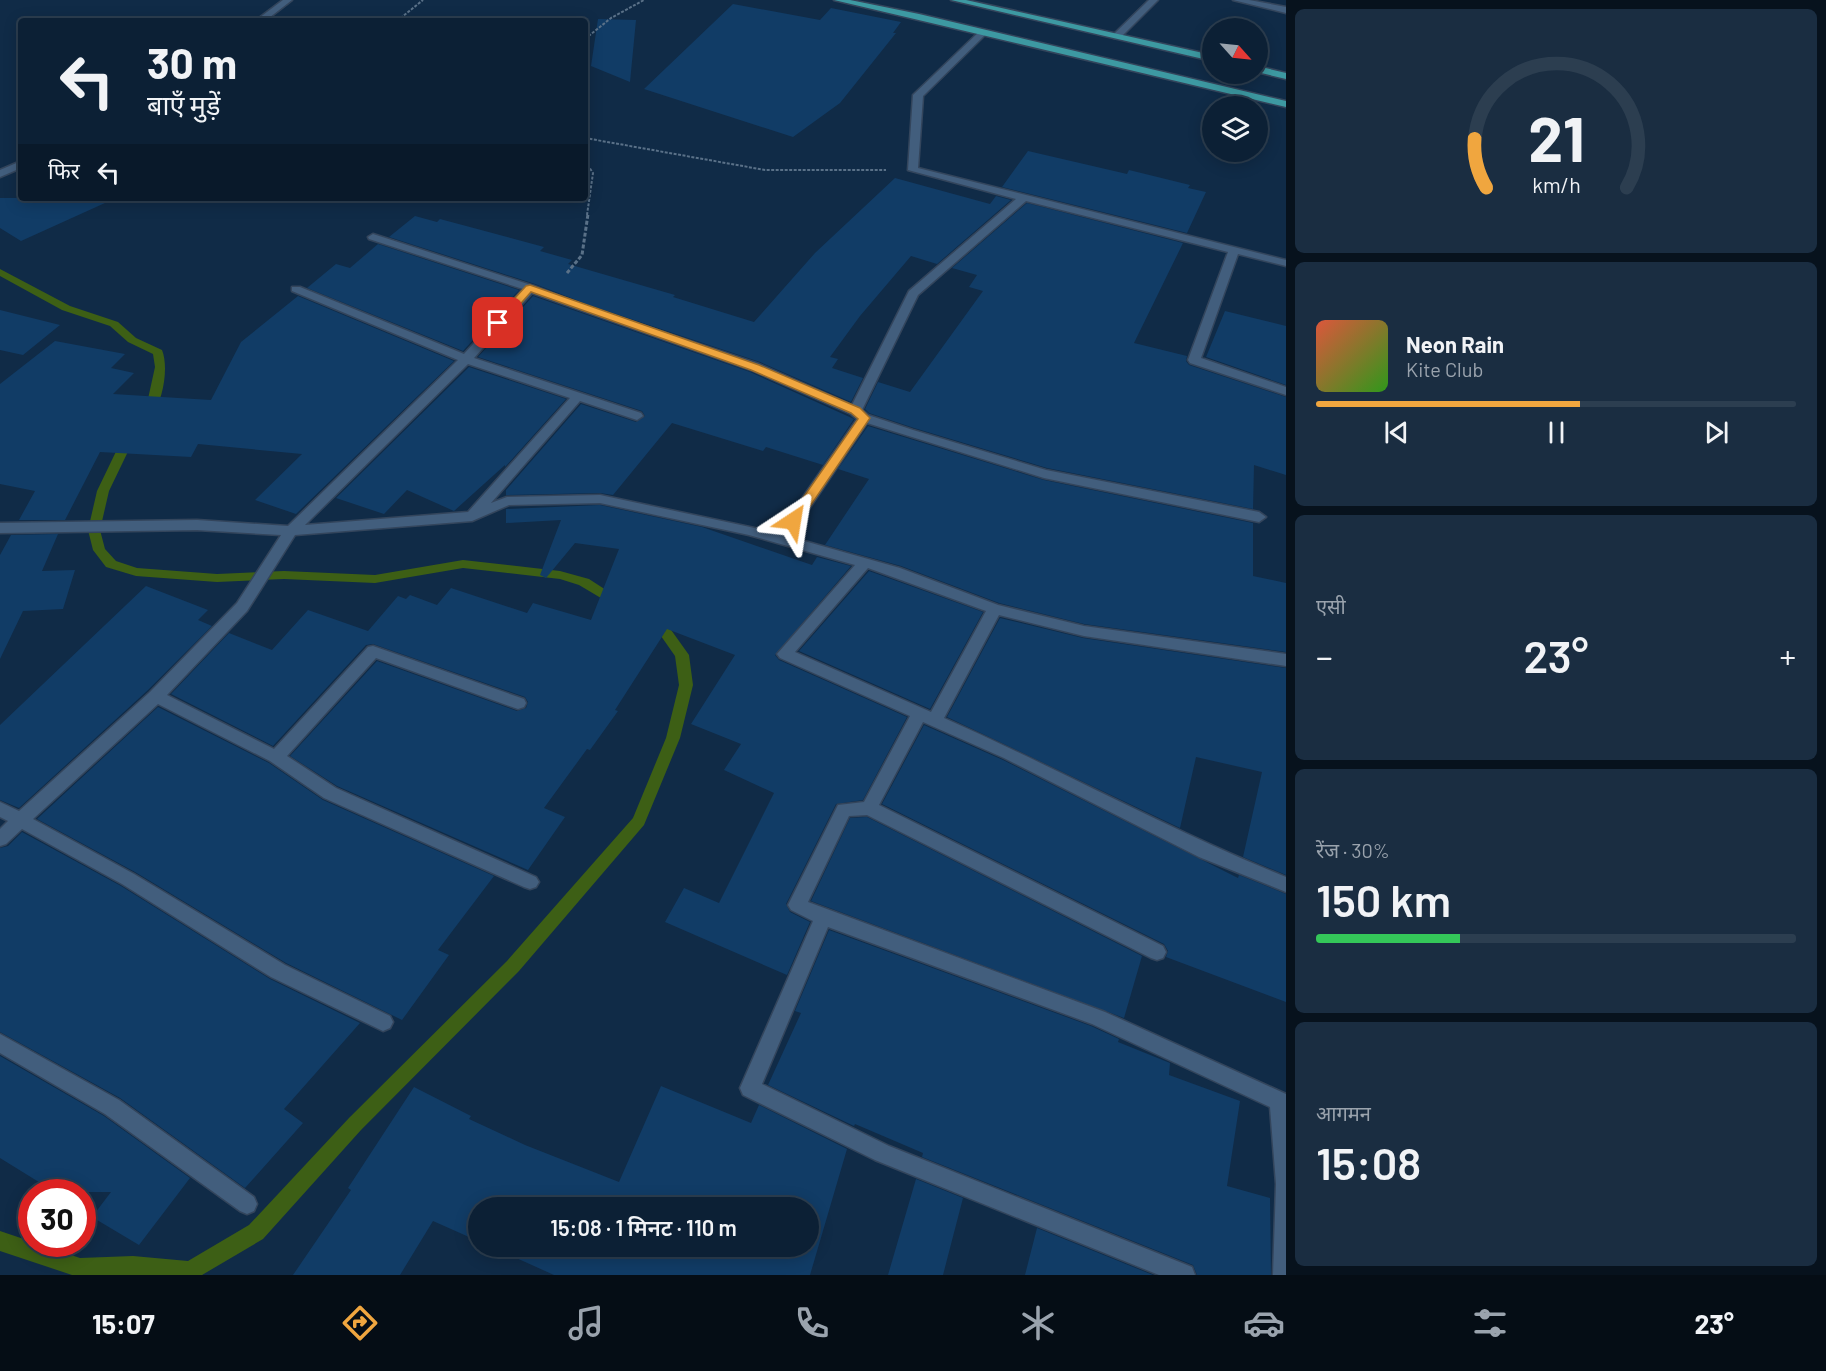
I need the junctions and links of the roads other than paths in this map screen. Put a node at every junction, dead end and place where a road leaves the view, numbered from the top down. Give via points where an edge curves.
1 (288, 0) edge
2 (838, 0) edge
3 (955, 0) edge
4 (1154, 0) edge
5 (1237, 0) edge
6 (1286, 10) edge
7 (263, 18) edge
8 (984, 32) junction
9 (1117, 36) junction
10 (1202, 56) edge
11 (1268, 72) edge
12 (1286, 76) edge
13 (1286, 104) edge
14 (18, 165) edge
15 (4, 172) edge
16 (1022, 199) junction
17 (373, 237) dead end
18 (1234, 251) junction
19 (1286, 263) edge
20 (530, 288) junction
21 (296, 289) dead end
22 (465, 359) junction
23 (1286, 391) edge
24 (579, 395) junction
25 (860, 414) junction
26 (637, 416) dead end
27 (472, 516) junction
28 (1259, 517) dead end
29 (0, 528) edge
30 (291, 531) junction
31 (781, 539) junction
32 (866, 562) junction
33 (995, 609) junction
34 (1286, 660) edge
35 (156, 696) junction
36 (518, 703) dead end
37 (928, 716) junction
38 (276, 757) junction
39 (869, 808) junction
40 (0, 809) edge
41 (22, 821) junction
42 (0, 839) edge
43 (530, 882) dead end
44 (1286, 885) edge
45 (823, 917) junction
46 (1157, 952) dead end
47 (383, 1022) dead end
48 (0, 1043) edge
49 (1286, 1184) edge
50 (247, 1204) dead end
51 (1184, 1275) edge
52 (1284, 1275) edge

1 - 7 street
2 - 8 main road
3 - 9 main road
4 - 9 street
5 - 6 street
8 - 13 main road
8 - 16 street via 918,95 914,170
9 - 10 main road
11 - 12 main road
14 - 15 street
16 - 18 street
16 - 25 street via 913,293
17 - 20 street
18 - 19 street
18 - 23 street via 1194,360
20 - 22 street
20 - 25 street via 755,367
21 - 22 street
22 - 24 street
22 - 30 street
24 - 26 street
24 - 27 street
25 - 28 street via 1044,474
25 - 31 street
27 - 30 street
27 - 31 street via 507,501 600,499
29 - 30 street via 197,525
30 - 35 street via 242,607
31 - 32 street
32 - 33 street
32 - 37 street via 785,654
33 - 34 street via 1084,631
33 - 37 street
35 - 38 street
35 - 41 street
36 - 38 street via 373,651
37 - 39 street
37 - 44 street via 1205,852
38 - 43 street via 330,793
39 - 45 street via 844,810 797,905
39 - 46 street
40 - 41 street
41 - 42 street
41 - 47 street via 128,879 278,971
45 - 49 street via 1098,1018 1281,1101
45 - 51 street via 750,1088 879,1152
48 - 50 street via 112,1107
49 - 52 street

